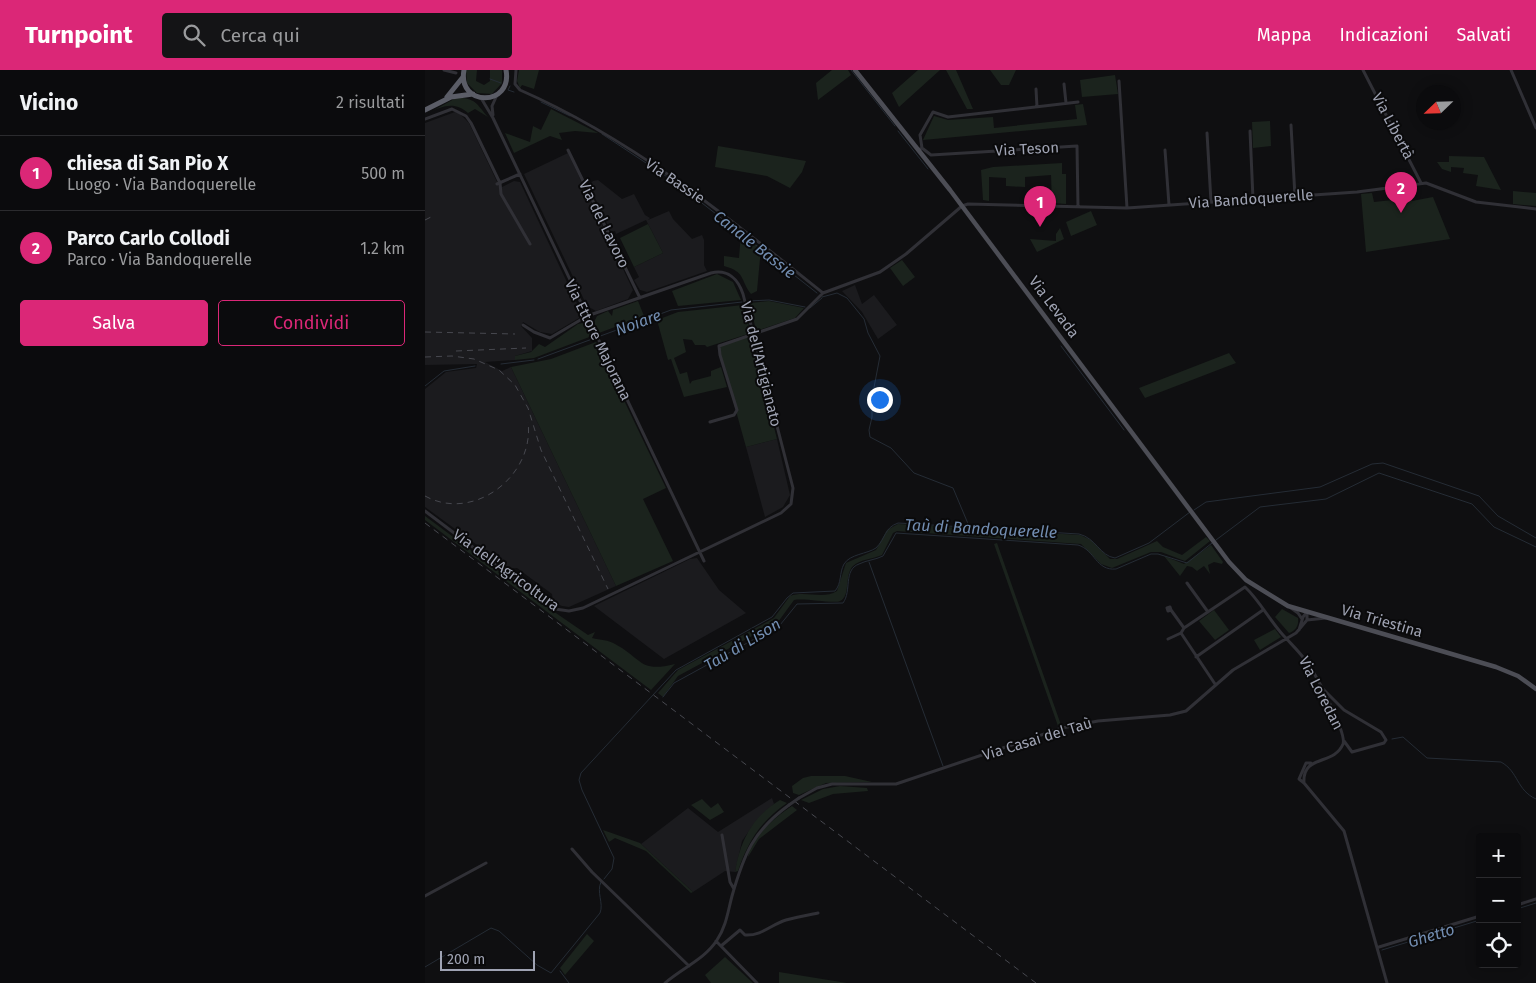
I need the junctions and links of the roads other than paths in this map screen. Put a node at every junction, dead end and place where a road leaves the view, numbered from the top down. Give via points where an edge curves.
1 (444, 70) edge
2 (464, 70) edge
3 (516, 70) edge
4 (855, 70) edge
5 (1363, 70) edge
6 (1511, 70) edge
7 (507, 71) edge
8 (456, 73) dead end
9 (463, 78) junction
10 (1119, 81) dead end
11 (1064, 84) dead end
12 (1036, 89) dead end
13 (473, 94) junction
14 (498, 94) junction
15 (481, 98) junction
16 (443, 101) junction
17 (1077, 102) dead end
18 (1066, 103) junction
19 (1037, 106) junction
20 (425, 110) edge
21 (493, 118) junction
22 (425, 119) edge
23 (1291, 125) dead end
24 (1536, 128) edge
25 (1250, 131) dead end
26 (1207, 133) dead end
27 (920, 149) junction
28 (568, 150) dead end
29 (1165, 150) dead end
30 (520, 174) junction
31 (499, 183) junction
32 (1421, 183) junction
33 (1295, 197) junction
34 (1253, 200) junction
35 (1211, 202) junction
36 (1169, 205) junction
37 (962, 206) junction
38 (1078, 207) junction
39 (1127, 208) junction
40 (1536, 208) edge
41 (530, 244) dead end
42 (823, 293) junction
43 (640, 298) junction
44 (587, 316) junction
45 (523, 325) dead end
46 (753, 334) junction
47 (710, 422) dead end
48 (425, 511) edge
49 (700, 551) junction
50 (704, 561) dead end
51 (1229, 562) joint
52 (1187, 583) dead end
53 (1288, 606) junction
54 (1171, 610) dead end
55 (1264, 610) junction
56 (1208, 612) junction
57 (1307, 612) junction
58 (1301, 619) junction
59 (1330, 619) junction
60 (1307, 620) junction
61 (1184, 628) junction
62 (1299, 631) junction
63 (1181, 633) junction
64 (1169, 639) dead end
65 (1288, 639) junction
66 (1196, 657) junction
67 (1215, 684) junction
68 (1319, 684) junction
69 (1536, 689) edge
70 (1343, 740) junction
71 (722, 834) dead end
72 (572, 849) dead end
73 (486, 864) dead end
74 (734, 890) junction
75 (425, 896) edge
76 (1536, 899) edge
77 (1521, 904) edge
78 (818, 913) dead end
79 (1476, 917) edge
80 (717, 941) junction
81 (721, 946) junction
82 (1379, 947) junction
83 (689, 966) junction
84 (665, 983) edge
85 (757, 983) edge
86 (1387, 983) edge

1 - 8 street
2 - 9 highway
3 - 42 street, Via Bassie via 515,84 520,90 572,114 682,184
4 - 27 main road, Via Levada
5 - 32 street, Via Libertà
6 - 24 street
7 - 14 highway via 505,85
9 - 13 highway
9 - 16 highway
10 - 39 street
11 - 18 street
12 - 19 street
13 - 15 highway
13 - 16 highway
14 - 15 highway
14 - 21 street via 492,106
15 - 21 street, Via Ettore Majorana
16 - 20 highway
17 - 18 street
18 - 19 street
19 - 27 street via 948,117 933,112 920,135
21 - 30 street, Via Ettore Majorana
22 - 31 street via 452,109 466,116
23 - 33 street
25 - 34 street
26 - 35 street
27 - 37 main road, Via Levada
27 - 38 street, Via Teson via 931,155 1077,146
28 - 43 street, Via del Lavoro
29 - 36 street
30 - 31 street
30 - 44 street, Via Ettore Majorana
31 - 41 street via 501,194
32 - 33 street, Via Bandoquerelle
32 - 40 street, Via Bandoquerelle via 1476,202
33 - 34 street, Via Bandoquerelle
34 - 35 street, Via Bandoquerelle
35 - 36 street, Via Bandoquerelle
36 - 39 street, Via Bandoquerelle
37 - 38 street, Via Bandoquerelle via 981,203
37 - 42 street via 889,266 870,277
37 - 51 main road, Via Levada
38 - 39 street, Via Bandoquerelle
42 - 46 street via 797,319
43 - 44 street, Via dell'Artigianato
43 - 46 street, Via dell'Artigianato via 711,273 729,274 741,288
44 - 45 street, Via dell'Artigianato via 550,338
44 - 49 street, Via Ettore Majorana
46 - 47 street via 719,346 737,410 733,415
46 - 49 street, Via dell'Artigianato via 793,488 793,499 781,513
48 - 49 street, Via dell'Agricoltura via 555,609 563,611 583,608
49 - 50 street, Via Ettore Majorana
51 - 53 main road, Via Triestina via 1246,580
52 - 56 street
53 - 57 main road, Via Triestina
53 - 58 street
54 - 61 street
55 - 56 street, Via Loredan via 1247,588 1242,588
55 - 65 street, Via Loredan
55 - 66 street
56 - 61 street
57 - 58 street
57 - 59 main road, Via Triestina
57 - 60 street
58 - 62 street
59 - 60 street
59 - 69 main road, Via Triestina via 1496,667 1518,676
60 - 62 street, Via Casai del Taù
61 - 63 street
62 - 65 street, Via Casai del Taù
63 - 64 street
63 - 66 street
65 - 67 street, Via Casai del Taù
65 - 68 street, Via Loredan via 1310,666
66 - 67 street
67 - 74 street, Via Casai del Taù, bridge via 1186,711 1176,714 1133,716 1081,724 896,784 832,784 817,788 789,805 758,832
68 - 70 street, Via Loredan
68 - 70 street via 1344,710 1381,732 1386,740 1352,752
70 - 82 street, Via Loredan via 1333,756 1311,763 1304,775 1304,783 1343,831
71 - 74 street
72 - 83 street
73 - 75 street
74 - 80 street via 725,925
76 - 77 street
78 - 81 street via 786,920 755,934 745,935 740,930
79 - 82 street
80 - 81 street
80 - 83 street
81 - 85 street
82 - 86 street, Via Loredan
83 - 84 street

